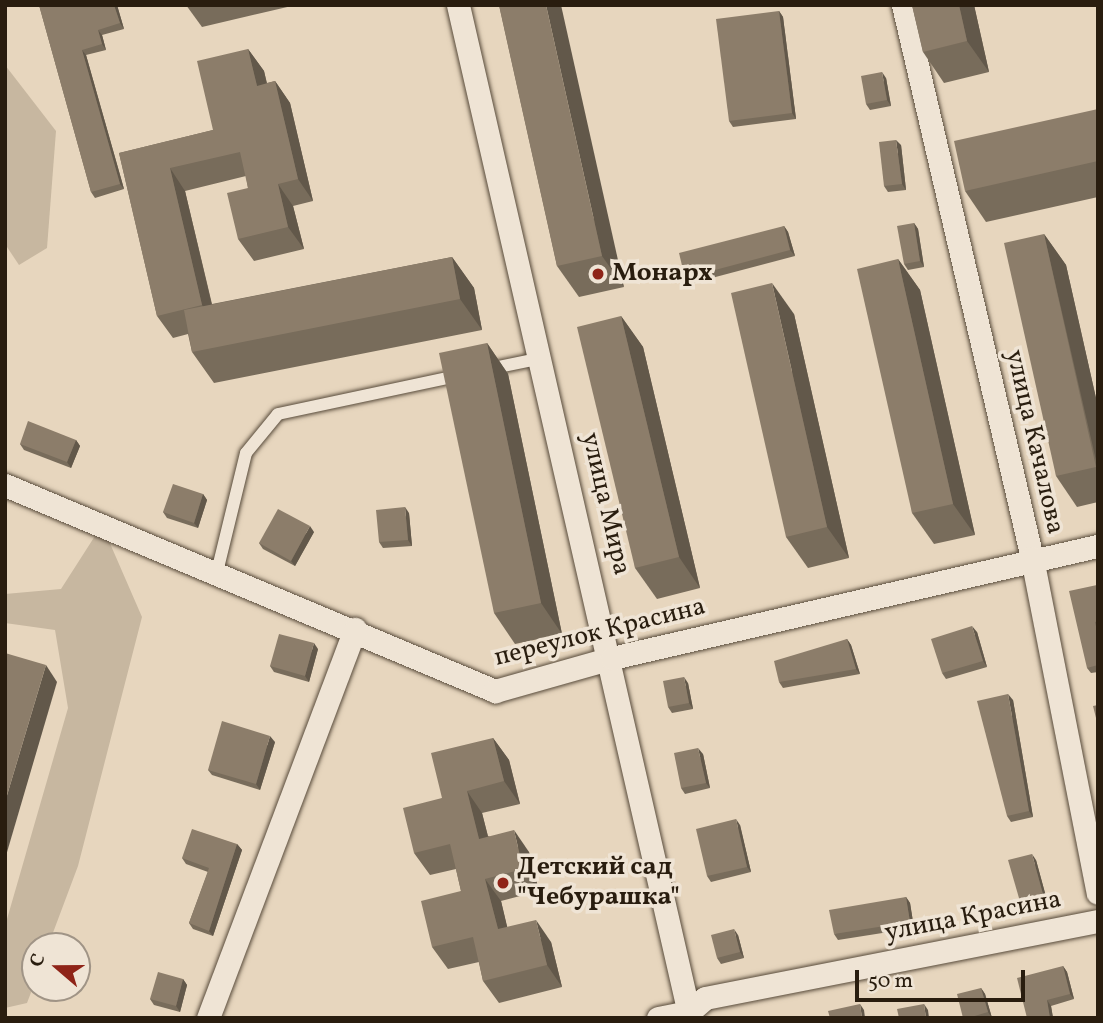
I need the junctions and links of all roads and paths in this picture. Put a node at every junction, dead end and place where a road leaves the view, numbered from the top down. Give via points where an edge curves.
1 (458, 5) edge
2 (903, 5) edge
3 (541, 358) junction
4 (5, 485) edge
5 (1098, 546) edge
6 (1032, 558) junction
7 (217, 572) junction
8 (355, 629) junction
9 (612, 658) junction
10 (1098, 893) edge
11 (1098, 921) edge
12 (689, 1015) edge
13 (208, 1018) edge
14 (658, 1018) edge

1 - 3 street, улица Мира
2 - 6 street, улица Качалова
3 - 7 lane via 278,414 246,453
3 - 9 street, улица Мира
4 - 7 street, переулок Красина
5 - 6 street, переулок Красина
6 - 9 street, переулок Красина
6 - 10 street, улица Качалова
7 - 8 street, переулок Красина
8 - 9 street, переулок Красина via 495,691
8 - 13 street
9 - 12 street, улица Мира
11 - 12 street, улица Красина via 705,998
12 - 14 street, улица Красина

